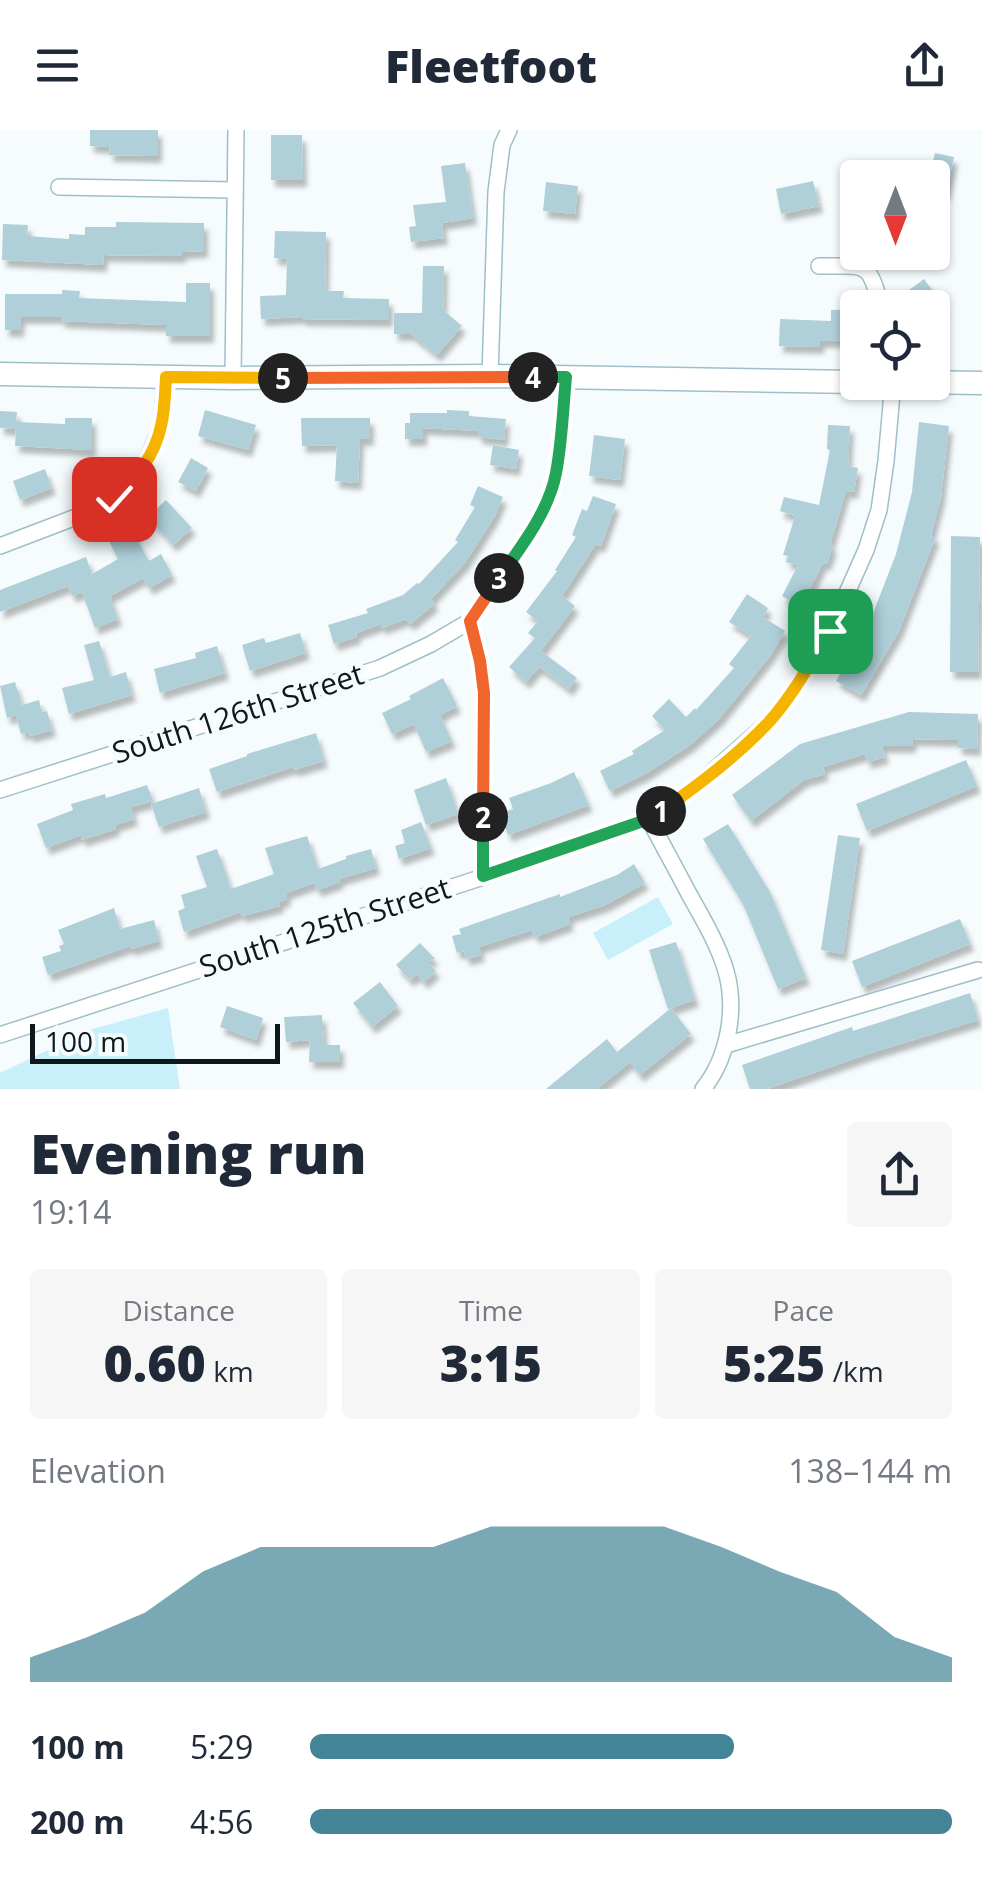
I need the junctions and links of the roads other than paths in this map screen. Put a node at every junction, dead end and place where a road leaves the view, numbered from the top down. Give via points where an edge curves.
1 (236, 130) edge
2 (510, 130) edge
3 (59, 187) dead end
4 (234, 190) junction
5 (818, 266) dead end
6 (877, 290) edge
7 (0, 374) edge
8 (490, 376) junction
9 (166, 377) junction
10 (566, 377) junction
11 (233, 378) junction
12 (840, 382) edge
13 (950, 383) edge
14 (982, 383) edge
15 (892, 400) edge
16 (0, 546) edge
17 (470, 621) junction
18 (0, 790) edge
19 (649, 819) junction
20 (483, 876) junction
21 (978, 970) dead end
22 (0, 1035) edge
23 (726, 1045) junction
24 (703, 1089) edge

1 - 4 street
2 - 8 street via 496,192
3 - 4 street
4 - 11 street
5 - 6 street via 861,267
7 - 9 street
8 - 10 street
8 - 11 street
9 - 11 street
9 - 16 street via 161,428 128,487 98,509
10 - 12 street
10 - 17 street via 550,493
13 - 14 street
15 - 19 street, South 125th Street via 878,510 830,631 770,720
17 - 18 street, South 126th Street via 380,668
17 - 20 street via 484,693
19 - 20 street, South 125th Street
19 - 23 street via 727,974
20 - 22 street, South 125th Street
21 - 23 street
23 - 24 street

